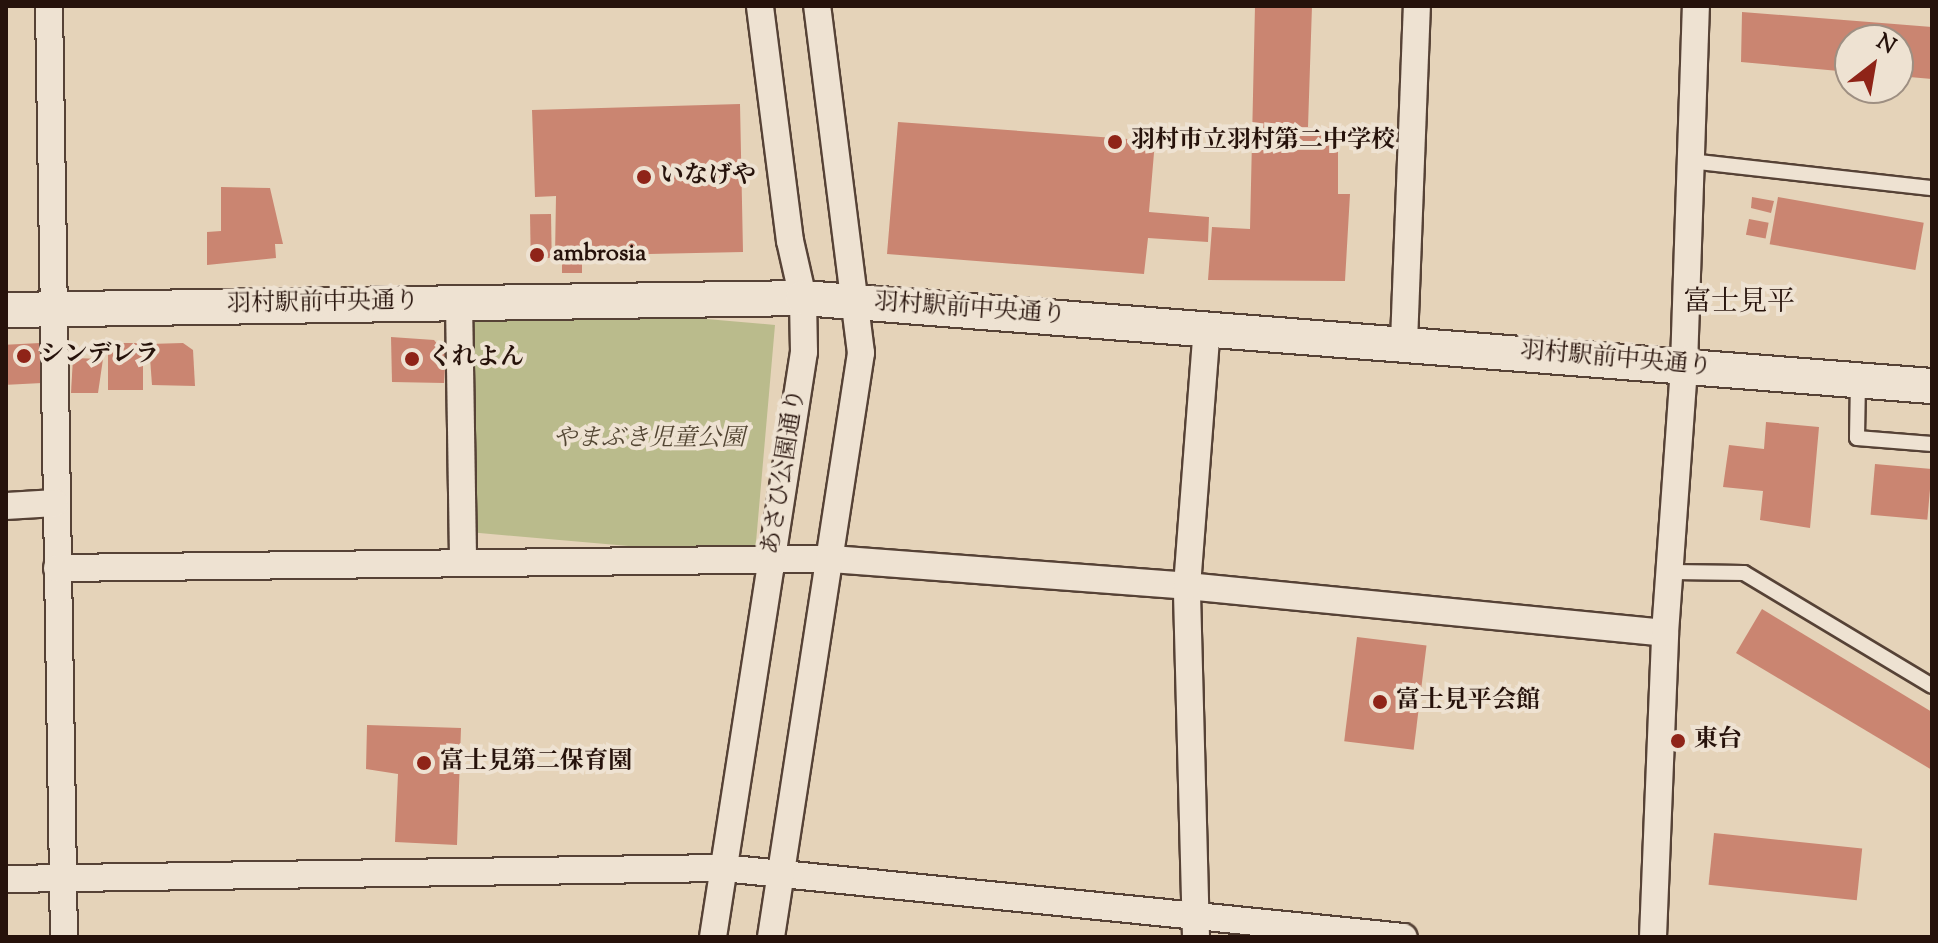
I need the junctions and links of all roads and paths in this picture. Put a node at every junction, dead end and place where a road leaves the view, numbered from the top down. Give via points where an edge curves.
1 (49, 6) edge
2 (760, 6) edge
3 (817, 6) edge
4 (1417, 6) edge
5 (1696, 6) edge
6 (1690, 161) junction
7 (1932, 188) edge
8 (803, 298) junction
9 (459, 302) junction
10 (858, 302) junction
11 (6, 310) edge
12 (53, 310) junction
13 (1207, 327) junction
14 (1404, 342) junction
15 (1684, 365) junction
16 (1858, 379) junction
17 (1932, 386) edge
18 (1932, 444) edge
19 (55, 503) junction
20 (6, 506) edge
21 (831, 559) junction
22 (463, 562) junction
23 (771, 562) junction
24 (57, 568) junction
25 (1673, 572) junction
26 (1187, 586) junction
27 (1665, 633) junction
28 (1932, 686) edge
29 (723, 868) junction
30 (781, 872) junction
31 (65, 878) junction
32 (6, 879) edge
33 (1196, 925) edge
34 (64, 937) edge
35 (713, 937) edge
36 (771, 937) edge
37 (1404, 937) edge
38 (1653, 937) edge

1 - 12 street
2 - 8 street, あさひ公園通り via 790,241
3 - 10 street
4 - 14 street
5 - 6 street
6 - 7 lane
6 - 15 street
8 - 9 street, 羽村駅前中央通り
8 - 10 street, 羽村駅前中央通り
8 - 23 street, あさひ公園通り via 804,352
9 - 12 street, 羽村駅前中央通り
9 - 22 street
10 - 13 street, 羽村駅前中央通り
10 - 21 street via 861,353
11 - 12 street, 羽村駅前中央通り
12 - 19 street
13 - 14 street, 羽村駅前中央通り
13 - 26 street
14 - 15 street, 羽村駅前中央通り
15 - 16 street, 羽村駅前中央通り
15 - 25 street
16 - 17 street, 羽村駅前中央通り
16 - 18 lane via 1857,438
19 - 20 street
19 - 24 street
21 - 23 street
21 - 26 street
21 - 30 street
22 - 23 street
22 - 24 street
23 - 29 street, あさひ公園通り
24 - 31 street
25 - 27 street
25 - 28 lane via 1744,573
26 - 27 street
26 - 33 street
27 - 38 street
29 - 30 street
29 - 31 street
29 - 35 street, あさひ公園通り
30 - 33 street
30 - 36 street
31 - 32 street
31 - 34 street
33 - 37 street

